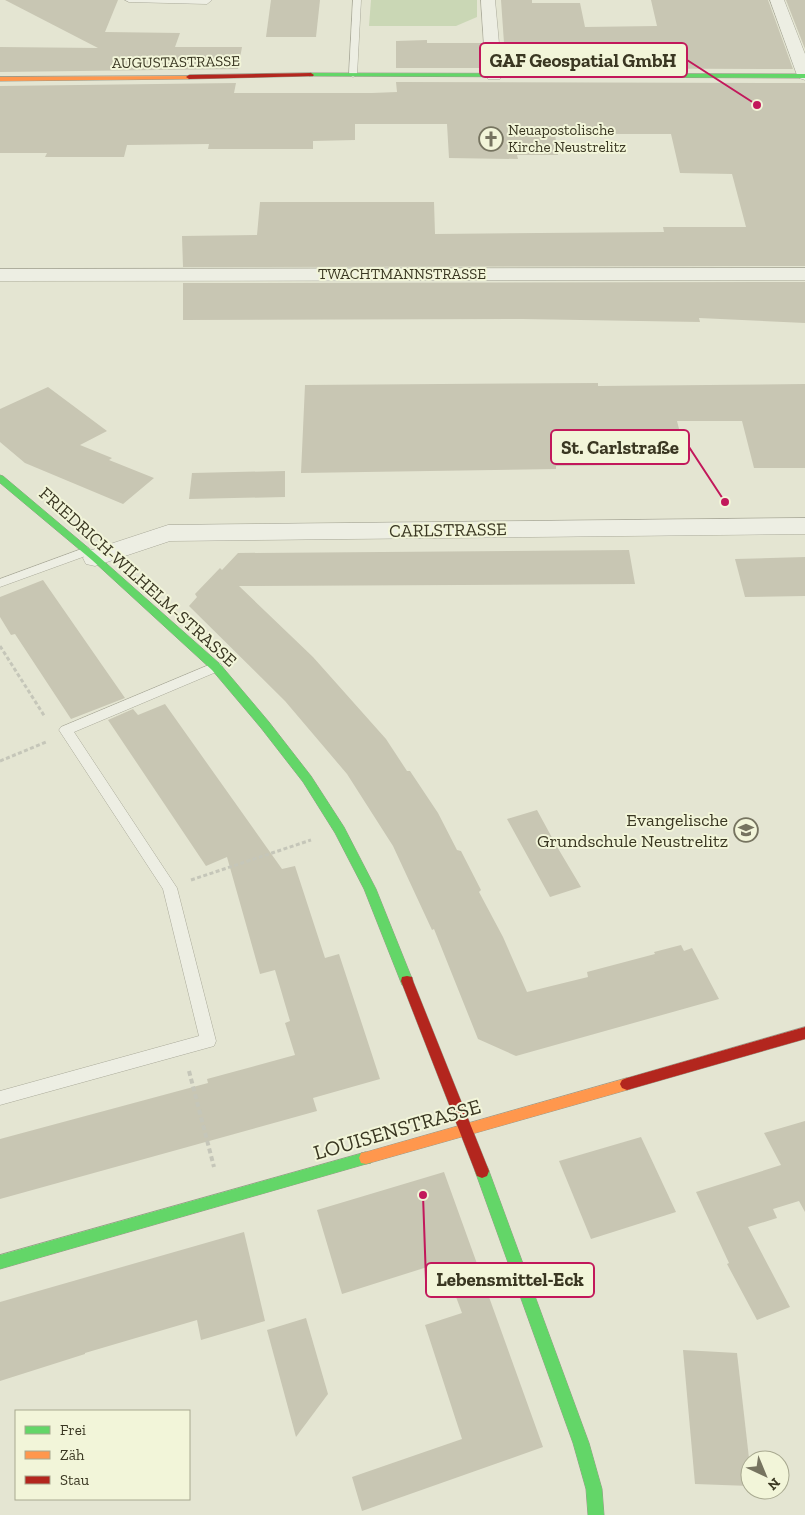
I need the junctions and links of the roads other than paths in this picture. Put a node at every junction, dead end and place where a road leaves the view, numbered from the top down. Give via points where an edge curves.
1 (129, 0) edge
2 (208, 0) edge
3 (357, 0) edge
4 (488, 0) edge
5 (777, 0) edge
6 (353, 76) junction
7 (494, 76) junction
8 (805, 76) edge
9 (0, 79) edge
10 (805, 274) edge
11 (0, 275) edge
12 (0, 478) edge
13 (805, 526) edge
14 (91, 554) junction
15 (0, 583) edge
16 (216, 668) junction
17 (805, 1033) edge
18 (0, 1098) edge
19 (467, 1129) junction
20 (0, 1262) edge
21 (596, 1515) edge

1 - 2 lane
3 - 6 lane
4 - 7 street
5 - 8 street
6 - 7 street, AUGUSTASTRASSE
6 - 9 street, AUGUSTASTRASSE
7 - 8 street, AUGUSTASTRASSE
10 - 11 street, TWACHTMANNSTRASSE
12 - 14 street, FRIEDRICH-WILHELM-STRASSE
13 - 14 street, CARLSTRASSE via 168,533
14 - 15 lane
14 - 16 street, FRIEDRICH-WILHELM-STRASSE
16 - 18 lane via 62,733 170,888 208,1041
16 - 19 street, FRIEDRICH-WILHELM-STRASSE via 301,772 340,830 370,890
17 - 19 street, LOUISENSTRASSE
19 - 20 street, LOUISENSTRASSE
19 - 21 street, FRIEDRICH-WILHELM-STRASSE via 581,1443 594,1489

